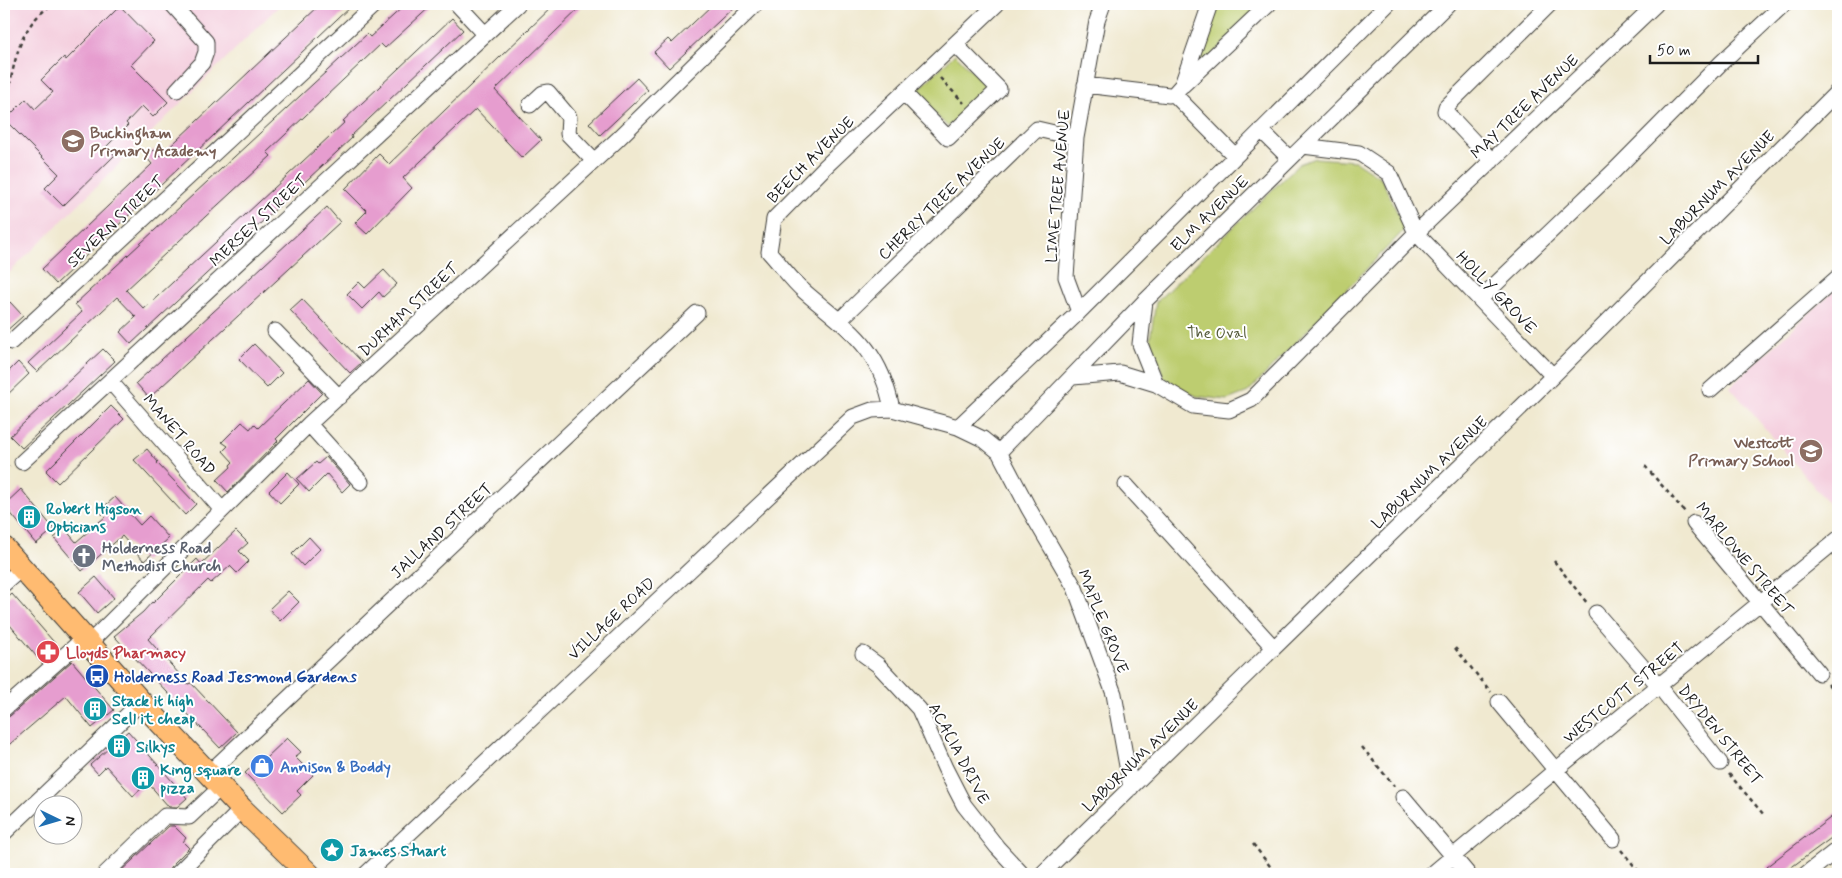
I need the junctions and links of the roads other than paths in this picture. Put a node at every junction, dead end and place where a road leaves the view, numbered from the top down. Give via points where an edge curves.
1 (172, 4) edge
2 (375, 4) edge
3 (457, 4) edge
4 (518, 4) edge
5 (756, 4) edge
6 (997, 4) edge
7 (1103, 4) edge
8 (1210, 4) edge
9 (1269, 4) edge
10 (1388, 4) edge
11 (1448, 4) edge
12 (1550, 4) edge
13 (1656, 4) edge
14 (1784, 4) edge
15 (486, 34) junction
16 (955, 44) junction
17 (1085, 85) junction
18 (177, 90) dead end
19 (1178, 90) junction
20 (1838, 91) edge
21 (904, 93) junction
22 (530, 105) dead end
23 (1261, 130) junction
24 (1076, 138) junction
25 (1303, 146) junction
26 (1236, 156) junction
27 (1290, 158) junction
28 (594, 161) junction
29 (1492, 161) junction
30 (1416, 233) junction
31 (1838, 277) edge
32 (1480, 299) junction
33 (1145, 301) junction
34 (697, 312) dead end
35 (1079, 312) junction
36 (840, 320) junction
37 (275, 331) dead end
38 (11, 342) dead end
39 (1553, 376) junction
40 (1073, 377) junction
41 (110, 381) junction
42 (1156, 384) junction
43 (1710, 390) dead end
44 (339, 397) junction
45 (892, 409) junction
46 (309, 424) junction
47 (958, 427) junction
48 (999, 452) junction
49 (22, 462) dead end
50 (361, 482) dead end
51 (1126, 485) dead end
52 (222, 510) junction
53 (1694, 523) road end
54 (1838, 539) edge
55 (4, 548) edge
56 (21, 569) junction
57 (4, 584) edge
58 (1760, 603) junction
59 (1596, 613) road end
60 (85, 641) junction
61 (1274, 648) junction
62 (863, 654) dead end
63 (1819, 673) dead end
64 (1659, 686) junction
65 (141, 702) junction
66 (1499, 702) road end
67 (4, 708) edge
68 (1720, 763) road end
69 (1556, 769) junction
70 (215, 779) junction
71 (1131, 788) junction
72 (1403, 797) road end
73 (242, 809) junction
74 (4, 833) edge
75 (1613, 839) road end
76 (1838, 850) edge
77 (1454, 857) junction
78 (105, 874) edge
79 (177, 874) edge
80 (309, 874) edge
81 (366, 874) edge
82 (1022, 874) edge
83 (1042, 874) edge
84 (1432, 874) edge
85 (1468, 874) edge
86 (1806, 874) edge

1 - 18 street via 206,42 202,63
2 - 38 street, SEVERN STREET
3 - 15 street
4 - 15 street, MERSEY STREET
5 - 28 street, DURHAM STREET
6 - 16 street, BEECH AVENUE
7 - 17 street, LIME TREE AVENUE
8 - 19 street
9 - 19 street
10 - 23 street, ELM AVENUE
11 - 25 street, ELM AVENUE
12 - 29 street via 1446,106 1446,110
13 - 29 street, MAY TREE AVENUE
14 - 32 street
15 - 41 street, MERSEY STREET
16 - 21 street, BEECH AVENUE
16 - 21 street via 999,89 948,138
17 - 19 street via 1169,96
17 - 24 street, LIME TREE AVENUE
19 - 26 street
20 - 39 street, LABURNUM AVENUE
21 - 36 street, BEECH AVENUE via 774,219 769,252 804,291
22 - 28 street via 548,92 569,117 568,134
23 - 26 street, ELM AVENUE
23 - 27 street
24 - 35 street, LIME TREE AVENUE via 1066,277
24 - 36 street, CHERRY TREE AVENUE via 1037,130
25 - 27 street, ELM AVENUE
25 - 30 street via 1359,153 1389,173
26 - 35 street, ELM AVENUE
27 - 33 street, ELM AVENUE
28 - 44 street, DURHAM STREET
29 - 30 street, MAY TREE AVENUE
30 - 32 street, HOLLY GROVE
30 - 42 street via 1251,400 1229,410 1193,406
31 - 43 street
32 - 39 street, HOLLY GROVE
33 - 40 street, ELM AVENUE
33 - 42 street via 1140,344
34 - 70 street, JALLAND STREET
35 - 47 street, ELM AVENUE
36 - 45 street, BEECH AVENUE via 860,339 882,373
37 - 44 street
39 - 61 street, LABURNUM AVENUE
40 - 42 street via 1120,373
40 - 48 street, ELM AVENUE
41 - 49 street, MERSEY STREET
41 - 52 street, MANET ROAD
44 - 46 street, DURHAM STREET
45 - 47 street
45 - 81 street, VILLAGE ROAD via 852,416
46 - 50 street
46 - 52 street, DURHAM STREET
47 - 48 street via 983,439
48 - 71 street, MAPLE GROVE via 1075,588 1114,694
51 - 61 street
52 - 60 street, DURHAM STREET
53 - 58 street, MARLOWE STREET
54 - 58 street, WESTCOTT STREET
55 - 56 highway
56 - 57 street
56 - 60 highway
58 - 63 street, MARLOWE STREET
58 - 64 street, WESTCOTT STREET
59 - 64 street, DRYDEN STREET
60 - 65 highway
60 - 67 street, DURHAM STREET
61 - 71 street, LABURNUM AVENUE
62 - 82 street, ACACIA DRIVE via 878,665 919,709 964,805
64 - 68 street, DRYDEN STREET
64 - 69 street, WESTCOTT STREET
65 - 70 highway
65 - 74 street
66 - 69 street
69 - 75 street
69 - 77 street, WESTCOTT STREET
70 - 73 highway
70 - 78 street, JALLAND STREET via 190,817 166,816
71 - 83 street, LABURNUM AVENUE
72 - 77 street
73 - 79 street
73 - 80 highway
76 - 86 street
77 - 84 street, WESTCOTT STREET
77 - 85 street

